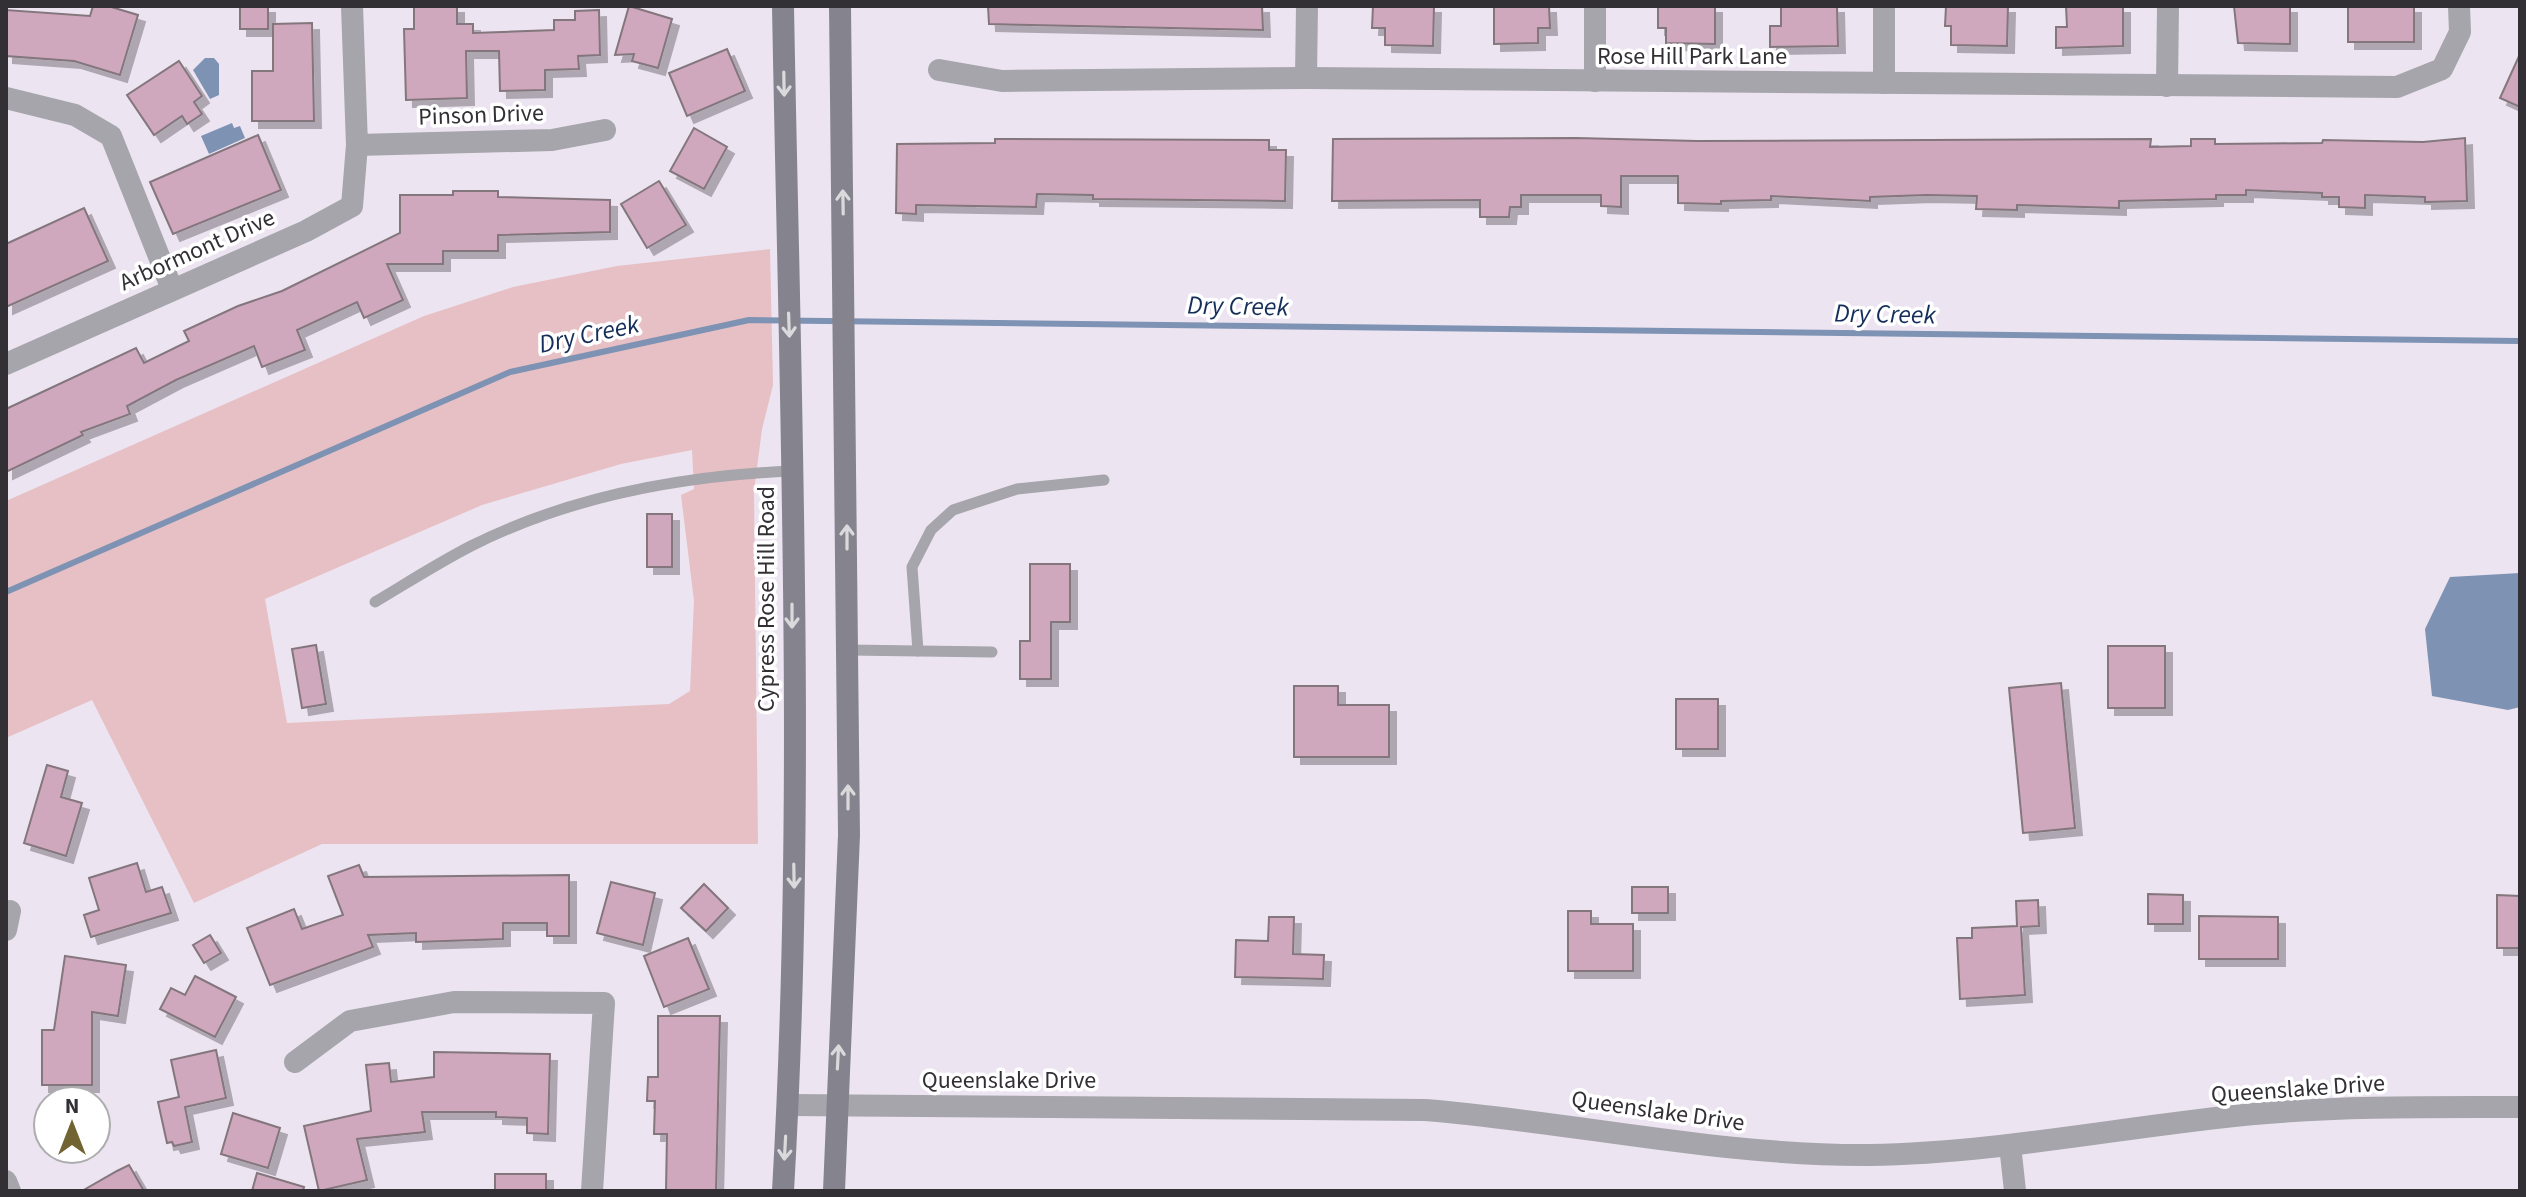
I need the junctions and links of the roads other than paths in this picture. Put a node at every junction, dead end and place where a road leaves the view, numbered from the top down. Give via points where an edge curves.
1 (352, 6) edge
2 (783, 6) edge
3 (840, 6) edge
4 (1307, 6) edge
5 (1595, 6) edge
6 (1884, 6) edge
7 (2168, 6) edge
8 (2459, 6) edge
9 (939, 70) dead end
10 (1306, 78) junction
11 (1595, 81) junction
12 (1884, 83) junction
13 (2167, 86) junction
14 (6, 98) edge
15 (605, 130) dead end
16 (357, 145) junction
17 (172, 289) junction
18 (6, 364) edge
19 (791, 471) junction
20 (1104, 480) dead end
21 (375, 602) dead end
22 (848, 650) junction
23 (918, 651) junction
24 (992, 652) dead end
25 (295, 1062) dead end
26 (788, 1105) junction
27 (836, 1106) junction
28 (2520, 1107) edge
29 (2010, 1145) junction
30 (6, 1181) edge
31 (10, 1191) edge
32 (592, 1191) edge
33 (783, 1191) edge
34 (834, 1191) edge
35 (2015, 1191) edge

1 - 16 street
2 -> 19 main road, Cypress Rose Hill Road
22 -> 3 main road
4 - 10 street
5 - 11 street
6 - 12 street
7 - 13 street
8 - 13 street, Rose Hill Park Lane via 2460,32 2442,69 2397,87
9 - 10 street, Rose Hill Park Lane via 1002,81
10 - 11 street, Rose Hill Park Lane
11 - 12 street, Rose Hill Park Lane
12 - 13 street, Rose Hill Park Lane
14 - 17 street via 75,115 111,136
15 - 16 street, Pinson Drive via 552,140
16 - 17 street, Arbormont Drive via 352,206
17 - 18 street, Arbormont Drive
19 - 21 lane via 649,486 587,501 472,546
19 -> 26 main road, Cypress Rose Hill Road via 795,949
20 - 23 lane via 1017,489 953,510 931,530 912,567
22 - 23 lane
27 -> 22 main road via 849,835
23 - 24 lane
25 - 32 street via 350,1021 454,1002 604,1003
26 - 27 street, Queenslake Drive
26 -> 33 main road, Cypress Rose Hill Road
27 - 29 street, Queenslake Drive via 1346,1107 1510,1117 1795,1154 1872,1155
27 - 34 main road
28 - 29 street, Queenslake Drive via 2255,1114
29 - 35 street
30 - 31 street

